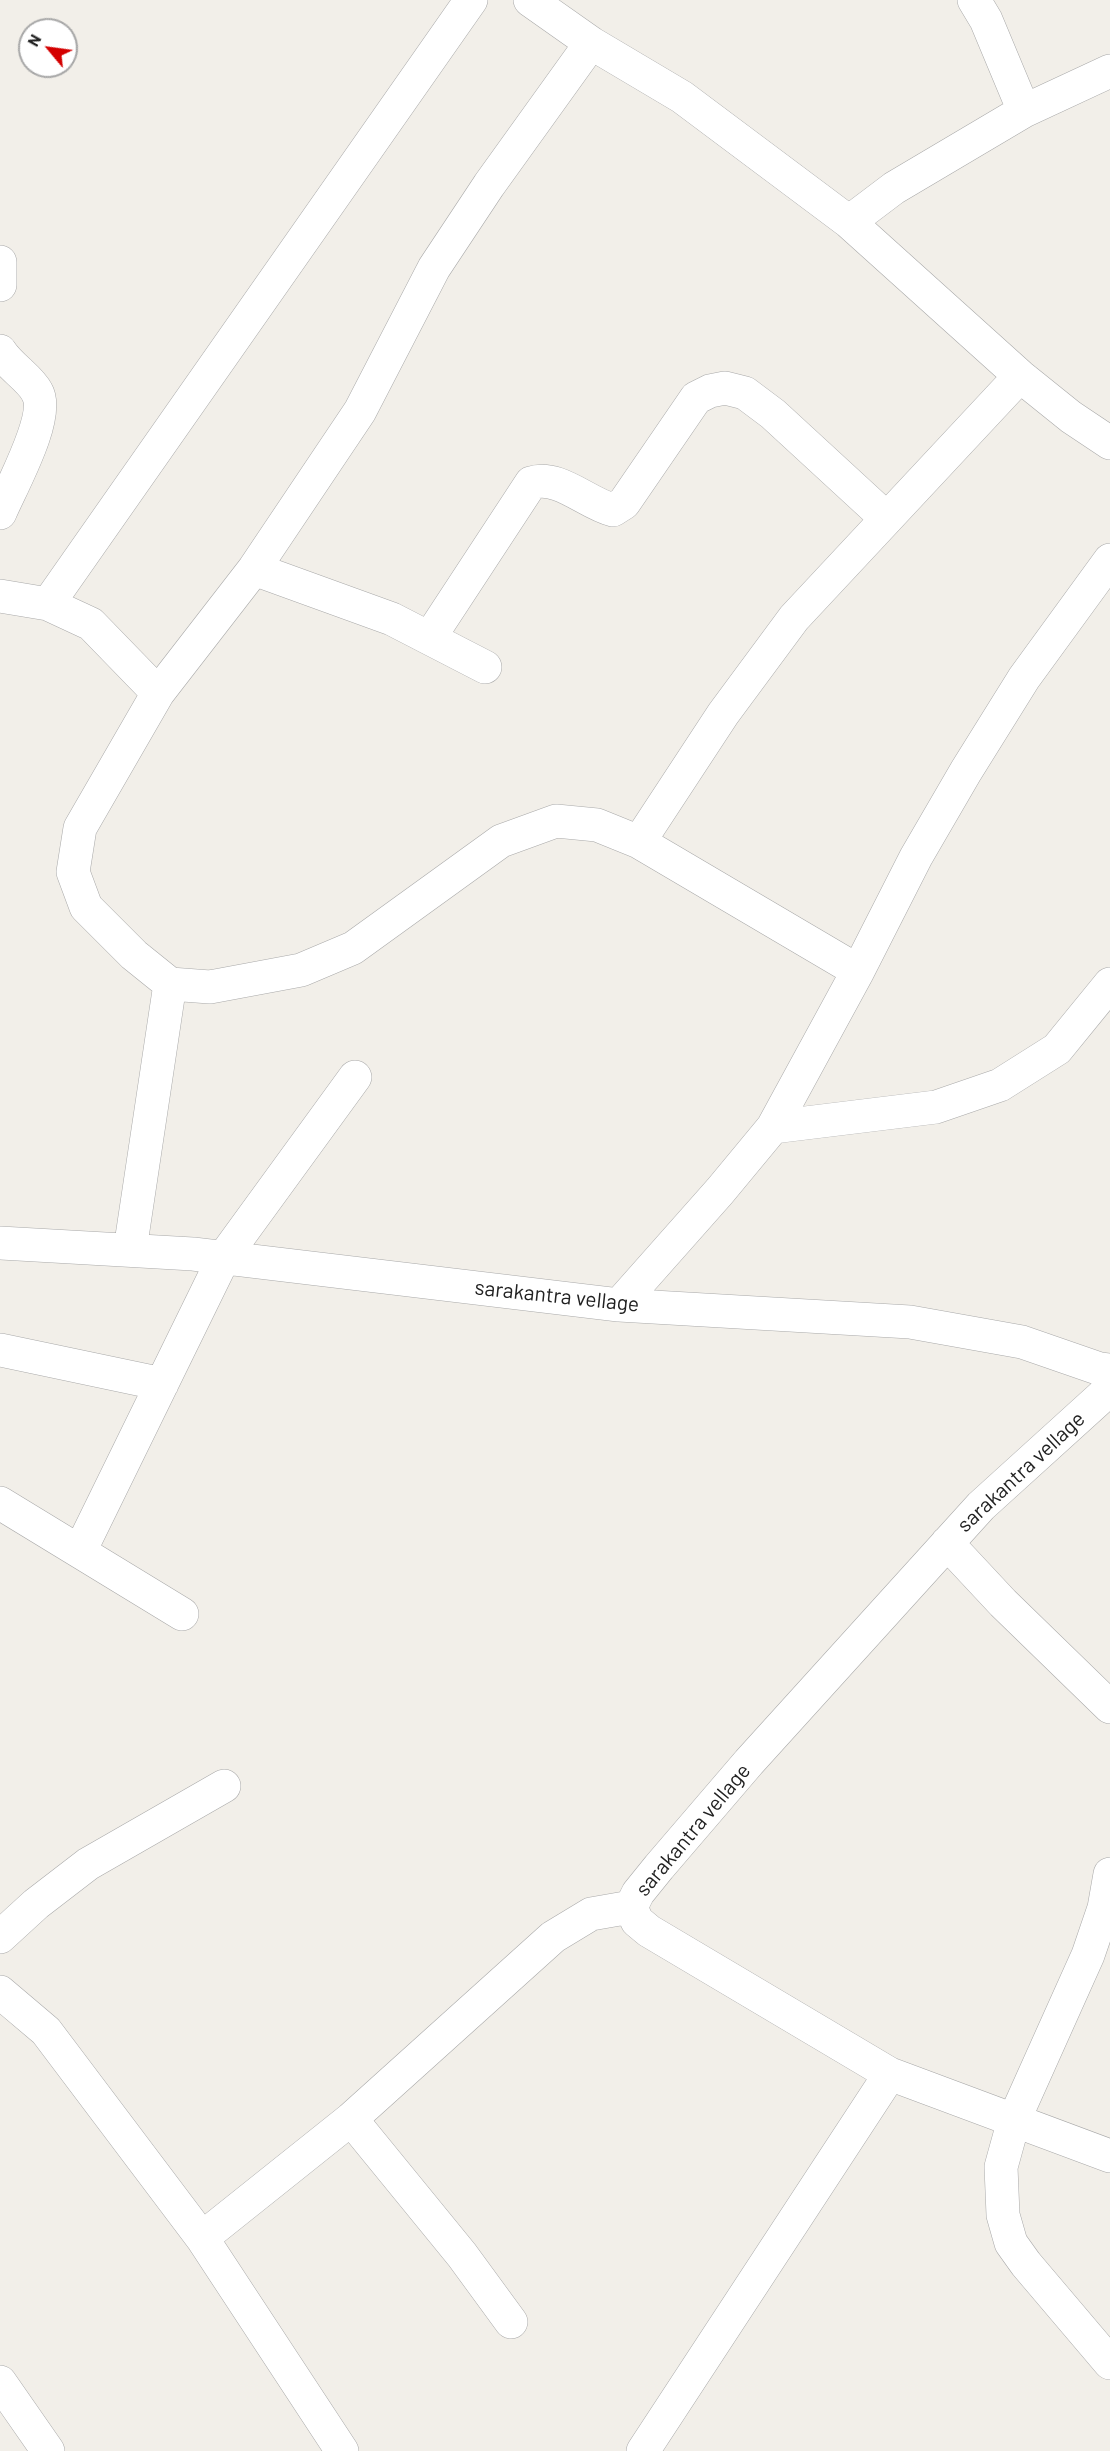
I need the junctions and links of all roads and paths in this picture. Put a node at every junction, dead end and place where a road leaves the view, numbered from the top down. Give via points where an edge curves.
1 (471, 0) edge
2 (530, 0) edge
3 (974, 0) edge
4 (591, 43) junction
5 (1110, 71) edge
6 (1024, 111) junction
7 (849, 222) junction
8 (0, 262) edge
9 (0, 285) edge
10 (0, 351) edge
11 (1020, 376) junction
12 (1110, 442) edge
13 (0, 513) edge
14 (886, 518) junction
15 (1110, 560) edge
16 (254, 569) junction
17 (0, 596) edge
18 (48, 604) junction
19 (430, 637) junction
20 (485, 667) dead end
21 (158, 693) junction
22 (639, 842) junction
23 (858, 971) junction
24 (170, 984) junction
25 (1110, 984) edge
26 (355, 1077) dead end
27 (773, 1127) junction
28 (0, 1243) edge
29 (130, 1250) junction
30 (224, 1257) junction
31 (619, 1305) junction
32 (0, 1350) edge
33 (1110, 1370) edge
34 (162, 1384) junction
35 (1110, 1389) edge
36 (0, 1503) edge
37 (947, 1543) junction
38 (80, 1551) junction
39 (182, 1614) dead end
40 (1110, 1707) edge
41 (224, 1786) dead end
42 (1110, 1874) edge
43 (631, 1907) junction
44 (0, 1937) edge
45 (0, 1992) edge
46 (890, 2074) junction
47 (351, 2119) junction
48 (1014, 2120) junction
49 (1110, 2156) edge
50 (202, 2238) junction
51 (511, 2322) dead end
52 (1110, 2363) edge
53 (0, 2382) edge
54 (48, 2451) edge
55 (342, 2451) edge
56 (643, 2451) edge

1 - 18 street
2 - 4 street
3 - 6 street
4 - 7 street via 682,98
4 - 16 street via 434,268 360,411
5 - 6 street
6 - 7 street via 894,188
7 - 11 street
8 - 9 street
10 - 13 street via 8,364 36,389 42,401 34,436
11 - 12 street
11 - 14 street
14 - 19 street via 745,393 725,388 710,390 696,398 624,503 613,510 543,479 531,483
14 - 22 street via 794,618 723,714
15 - 23 street via 1024,678 966,771 916,857
16 - 19 street via 392,619
16 - 21 street
17 - 18 street
18 - 21 street via 91,624
19 - 20 street
21 - 24 street via 80,828 73,872 86,907
22 - 23 street
22 - 24 street via 597,825 556,821 501,841 354,948 301,970 210,987
23 - 27 street
24 - 29 street
25 - 27 street via 1057,1049 1000,1086 936,1107
26 - 30 street
27 - 31 street
28 - 29 street, sarakantra vellage
29 - 30 street, sarakantra vellage
30 - 31 street, sarakantra vellage
30 - 34 street
31 - 33 street, sarakantra vellage via 910,1322 1022,1342
32 - 34 street
34 - 38 street
35 - 37 street, sarakantra vellage via 981,1506
36 - 38 street
37 - 40 street
37 - 43 street, sarakantra vellage via 704,1814 638,1893
38 - 39 street
41 - 44 street via 88,1864
42 - 48 street via 1104,1908 1088,1955
43 - 46 street, sarakantra vellage via 637,1921 649,1931
43 - 47 street via 591,1914 553,1937
45 - 50 street via 46,2031
46 - 48 street, sarakantra vellage
46 - 56 street
47 - 50 street
47 - 51 street
48 - 49 street, sarakantra vellage
48 - 52 street via 1001,2168 1003,2215 1011,2243
50 - 55 street
53 - 54 street

